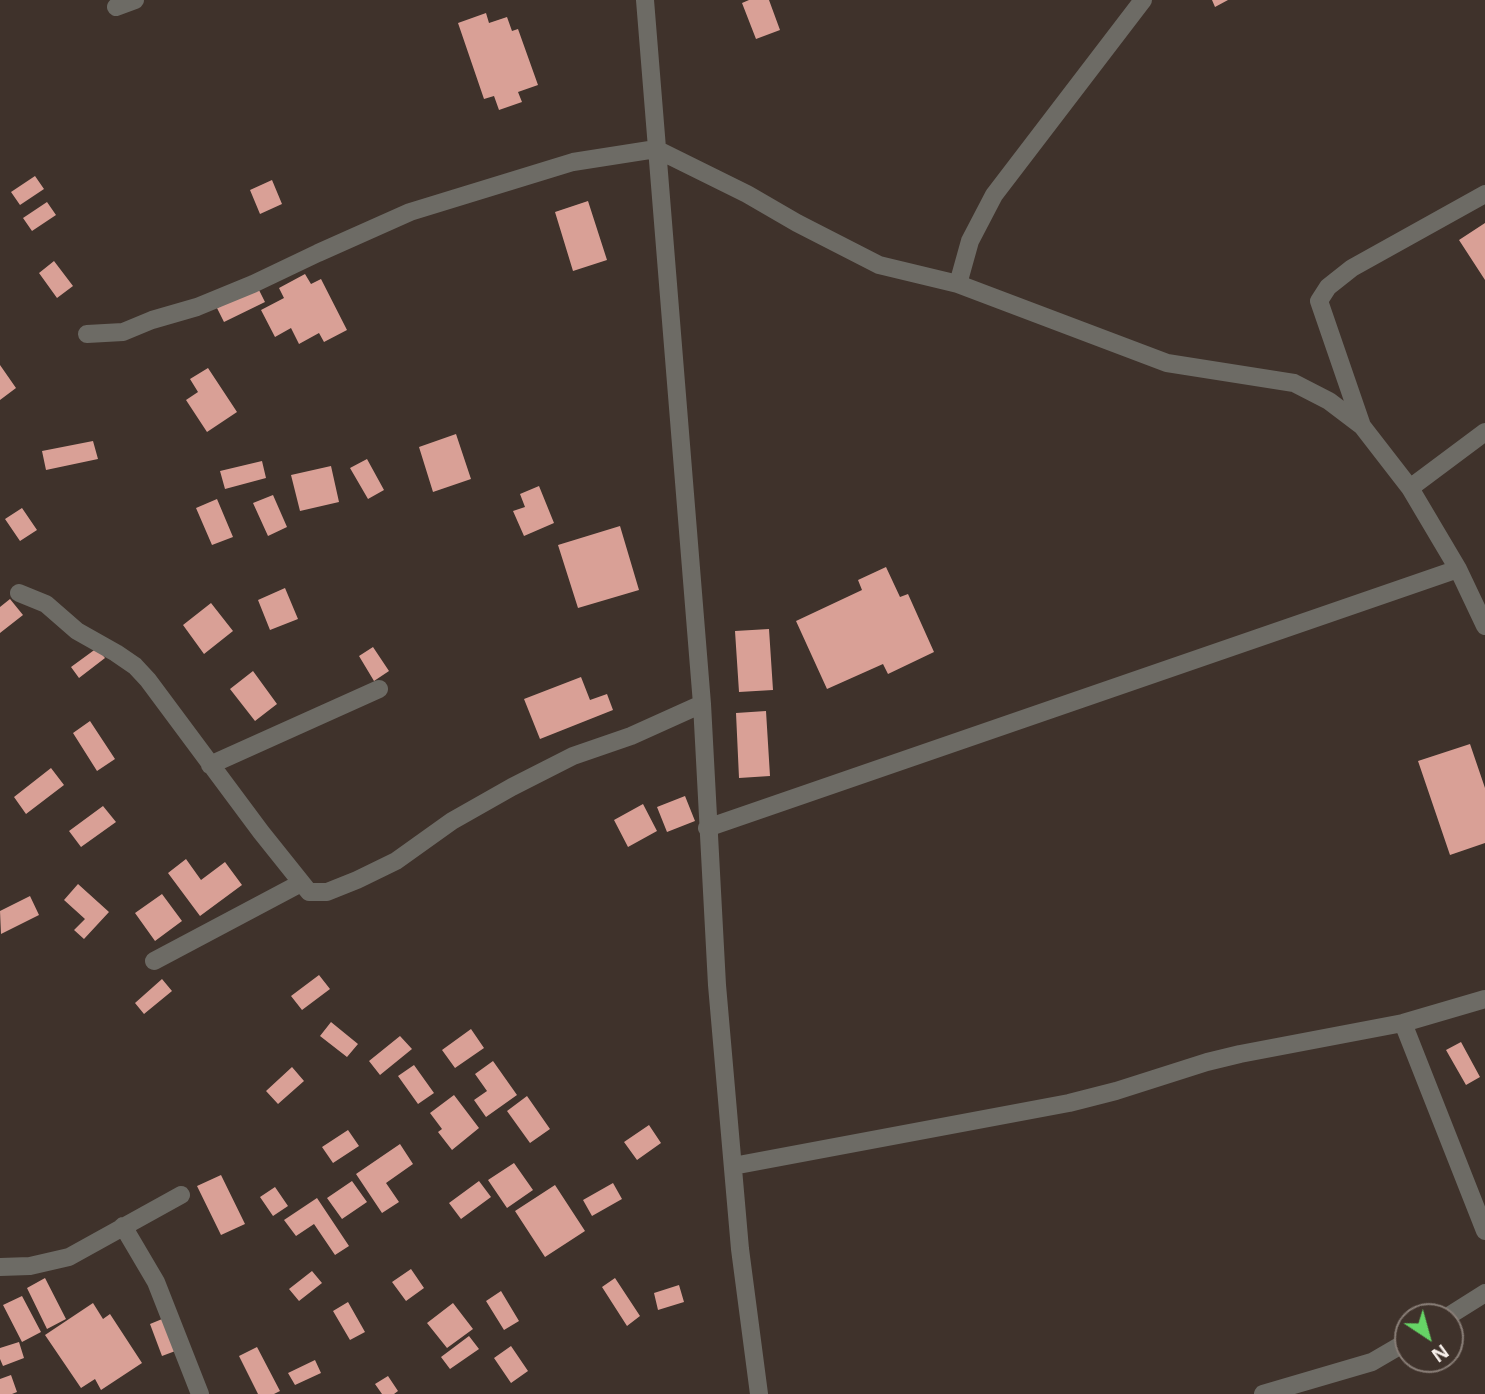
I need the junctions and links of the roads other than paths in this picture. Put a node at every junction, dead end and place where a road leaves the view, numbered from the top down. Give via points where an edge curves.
1 (135, 0) edge
2 (645, 0) edge
3 (1143, 0) edge
4 (116, 7) dead end
5 (656, 149) junction
6 (1485, 194) edge
7 (958, 284) junction
8 (88, 334) dead end
9 (1362, 426) junction
10 (1485, 432) edge
11 (1410, 488) junction
12 (1458, 569) junction
13 (19, 593) dead end
14 (1485, 626) edge
15 (379, 689) dead end
16 (702, 704) junction
17 (210, 765) junction
18 (708, 828) junction
19 (301, 883) junction
20 (154, 961) dead end
21 (1485, 999) edge
22 (1403, 1023) junction
23 (733, 1166) junction
24 (181, 1195) dead end
25 (124, 1226) junction
26 (1485, 1231) edge
27 (0, 1267) edge
28 (1485, 1293) edge
29 (1464, 1306) edge
30 (1394, 1349) edge
31 (200, 1394) edge
32 (759, 1394) edge
33 (1266, 1394) edge

1 - 4 street
2 - 5 street
3 - 7 street via 994,195 970,241
5 - 7 street via 879,265
5 - 8 street via 573,162 410,212 197,307 123,332
5 - 16 street
6 - 9 street via 1352,268 1319,301
7 - 9 street via 1167,363 1294,383
9 - 11 street
10 - 11 street
11 - 12 street
12 - 14 street
12 - 18 street
13 - 17 street via 46,604 77,631 135,666
15 - 17 street
16 - 18 street
16 - 19 street via 573,756 452,821 396,861 357,880 327,892 309,892
17 - 19 street
18 - 23 street
19 - 20 street
21 - 22 street
22 - 23 street via 1207,1062 1069,1103
22 - 26 street
23 - 32 street
24 - 25 street
25 - 27 street via 69,1257
25 - 31 street via 156,1282
28 - 29 street
30 - 33 street via 1372,1362

